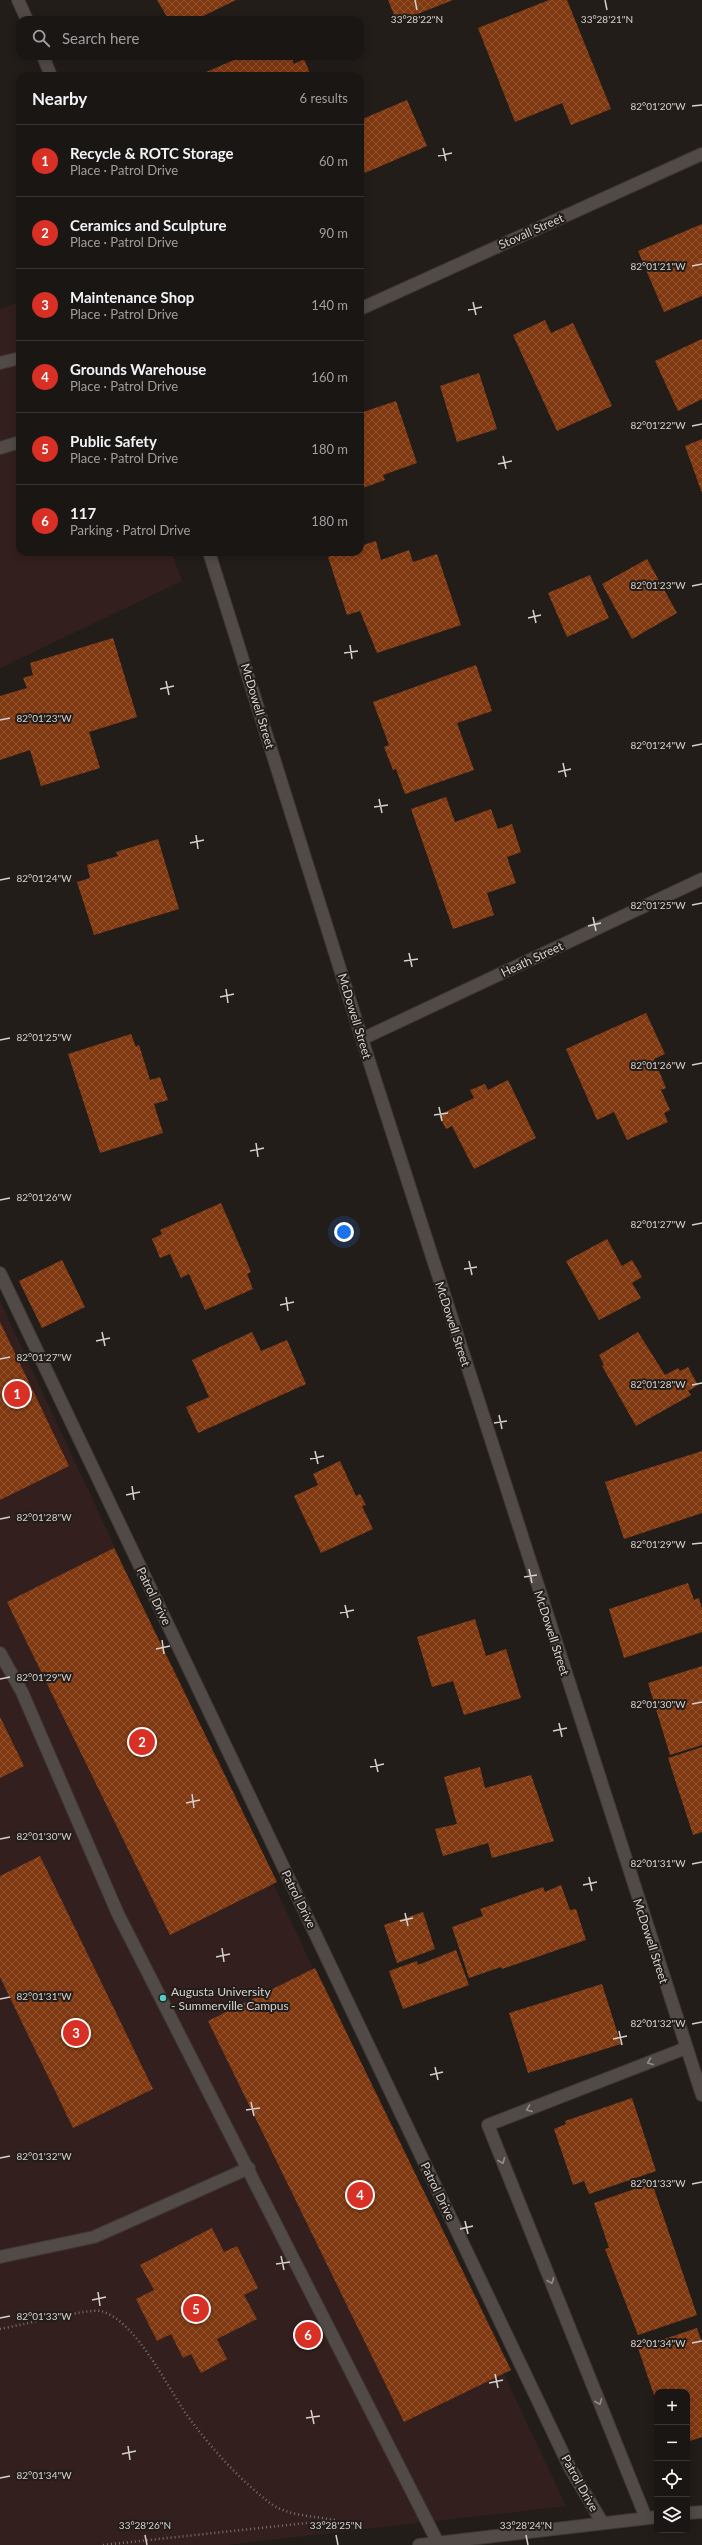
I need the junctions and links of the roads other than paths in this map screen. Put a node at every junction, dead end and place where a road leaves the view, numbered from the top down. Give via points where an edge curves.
1 (18, 0) edge
2 (26, 16) edge
3 (45, 60) edge
4 (49, 72) edge
5 (702, 154) edge
6 (364, 307) edge
7 (16, 359) edge
8 (0, 364) edge
9 (16, 443) edge
10 (0, 448) edge
11 (210, 556) edge
12 (702, 879) edge
13 (362, 1039) junction
14 (0, 1273) edge
15 (0, 1652) edge
16 (686, 2048) junction
17 (702, 2095) edge
18 (249, 2168) junction
19 (0, 2257) edge
20 (702, 2512) edge
21 (690, 2514) edge
22 (652, 2517) edge
23 (602, 2522) junction
24 (438, 2543) junction
25 (460, 2543) edge
26 (419, 2545) edge

1 - 2 street
3 - 4 street
5 - 6 street, Stovall Street
7 - 8 street
9 - 10 street
11 - 13 street, McDowell Street
12 - 13 street, Heath Street
13 - 16 street, McDowell Street
14 - 23 street, Patrol Drive via 570,2468
15 - 18 street via 22,1692 118,1914
16 - 17 street, McDowell Street
16 -> 22 street via 488,2125
18 - 19 street via 94,2237
18 - 24 street
20 - 21 street
22 - 23 street
23 - 25 street
24 - 25 street
24 - 26 street

